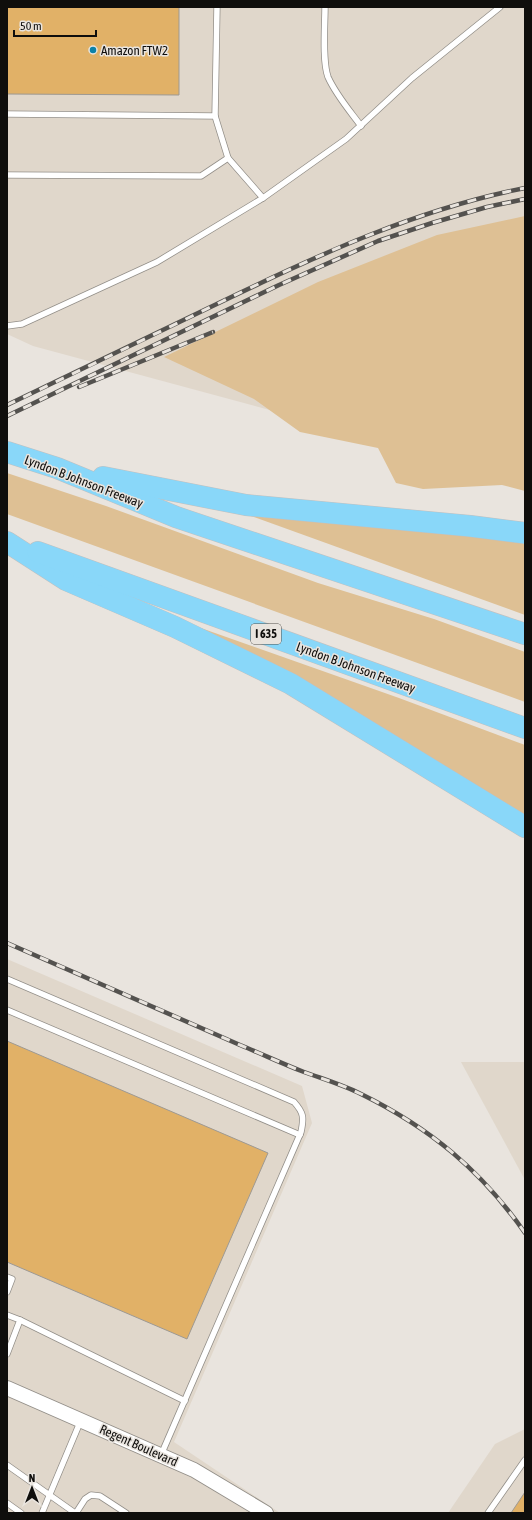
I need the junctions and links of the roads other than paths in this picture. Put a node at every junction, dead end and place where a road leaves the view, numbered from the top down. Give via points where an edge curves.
1 (217, 7) edge
2 (326, 7) edge
3 (500, 7) edge
4 (7, 114) edge
5 (215, 116) junction
6 (361, 126) junction
7 (228, 158) junction
8 (7, 175) edge
9 (263, 198) junction
10 (7, 326) edge
11 (7, 452) edge
12 (57, 468) junction
13 (525, 533) edge
14 (7, 541) edge
15 (525, 634) edge
16 (525, 728) edge
17 (525, 827) edge
18 (7, 979) edge
19 (7, 1010) edge
20 (300, 1135) junction
21 (7, 1277) edge
22 (7, 1292) edge
23 (7, 1314) edge
24 (20, 1320) junction
25 (7, 1354) edge
26 (7, 1388) edge
27 (185, 1401) junction
28 (81, 1420) junction
29 (161, 1455) junction
30 (525, 1460) edge
31 (7, 1465) edge
32 (49, 1495) junction
33 (7, 1503) edge
34 (21, 1513) edge
35 (42, 1513) edge
36 (75, 1513) edge
37 (126, 1513) edge
38 (266, 1513) edge
39 (488, 1513) edge

1 - 5 lane
2 - 6 lane via 325,64 328,76
3 - 6 lane via 412,78
4 - 5 lane
5 - 7 lane
6 - 9 lane
7 - 8 lane via 201,176
7 - 9 lane
9 - 10 lane via 157,262 29,322
11 - 12 highway, Lyndon B Johnson Freeway
12 - 13 highway via 246,505
12 - 15 highway, Lyndon B Johnson Freeway via 176,517
14 - 16 highway, Lyndon B Johnson Freeway / I 635
14 - 17 highway via 66,580 175,627 291,684
18 - 20 lane via 294,1102 302,1111 304,1121
19 - 20 lane
20 - 27 lane
21 - 22 lane via 12,1279
23 - 24 lane
24 - 25 lane
24 - 27 lane
26 - 28 street, Regent Boulevard
27 - 29 lane
28 - 29 street, Regent Boulevard
28 - 32 lane
29 - 38 street, Regent Boulevard via 194,1470
30 - 39 lane
31 - 32 lane
32 - 35 lane
32 - 36 lane
33 - 34 lane
36 - 37 lane via 91,1494 100,1496

